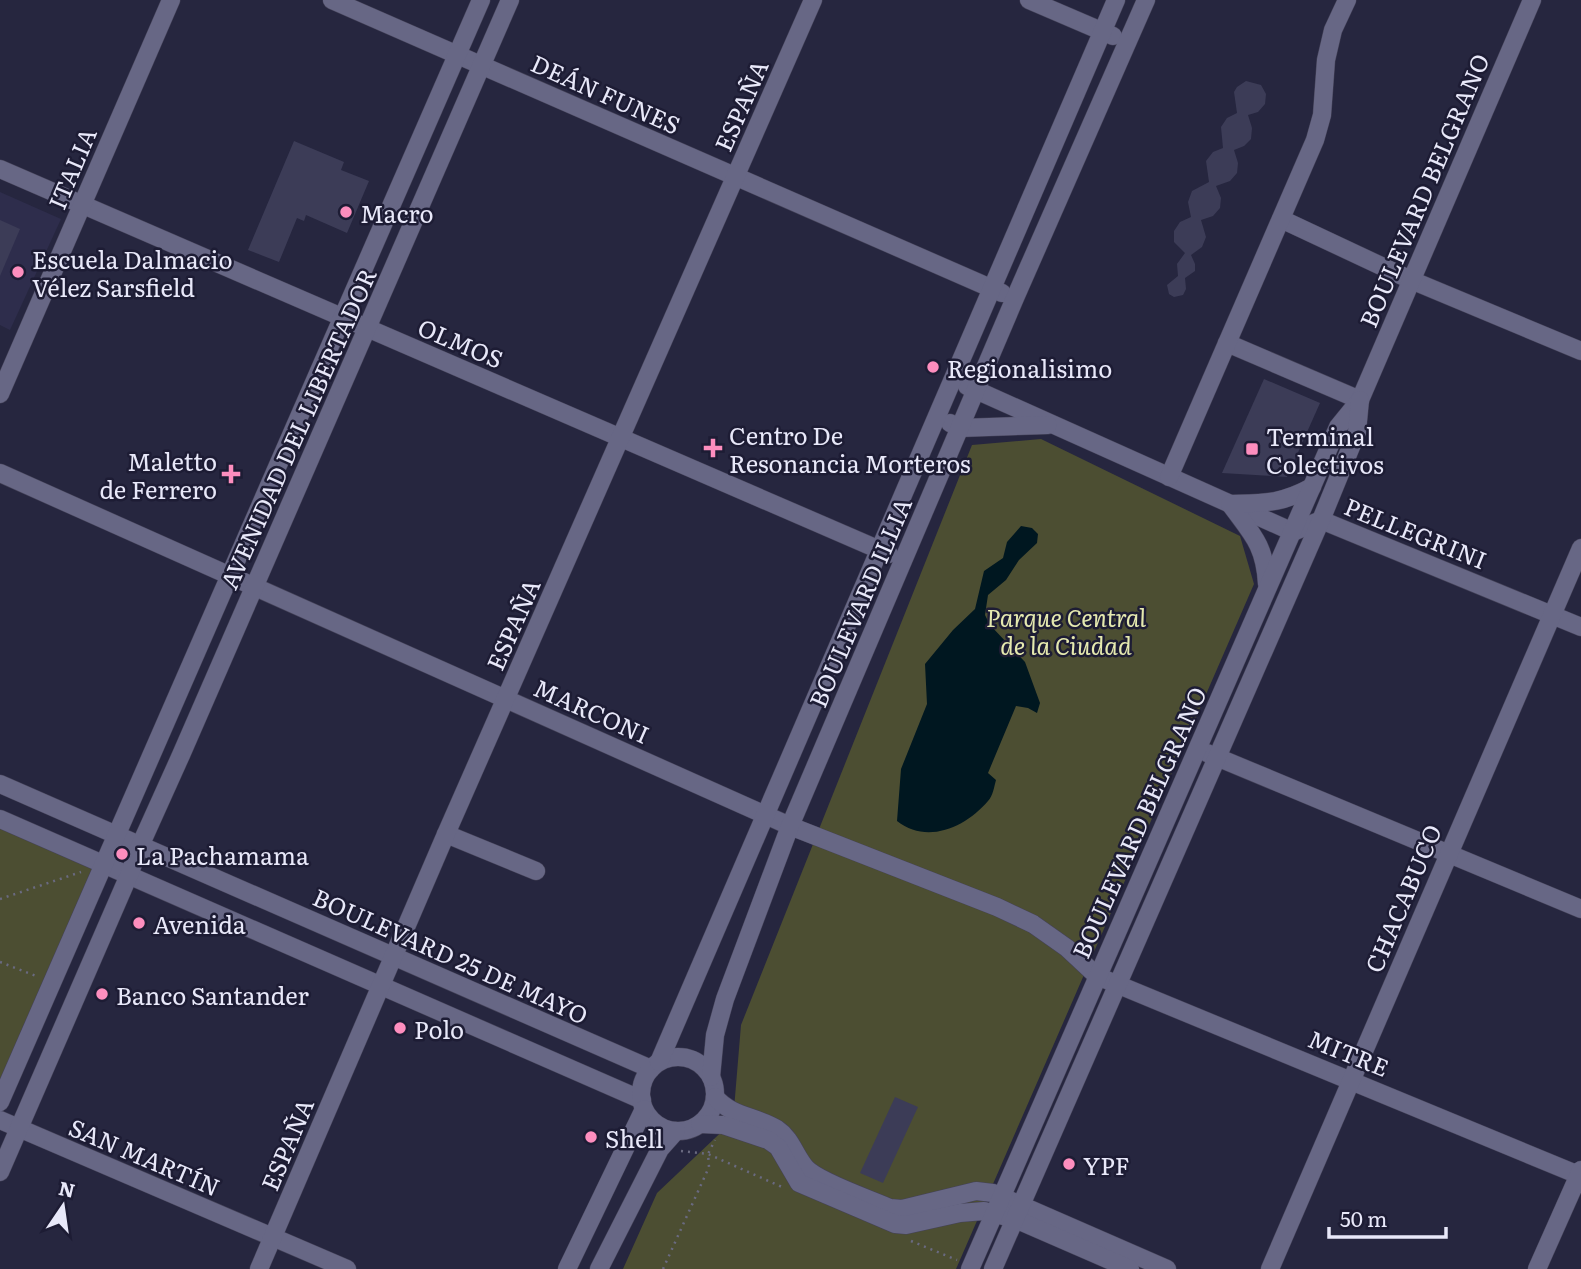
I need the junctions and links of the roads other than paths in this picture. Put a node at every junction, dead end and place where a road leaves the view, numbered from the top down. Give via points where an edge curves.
1 (171, 0) edge
2 (332, 0) edge
3 (481, 0) edge
4 (510, 0) edge
5 (813, 0) edge
6 (1030, 0) edge
7 (1116, 0) edge
8 (1146, 0) edge
9 (1347, 0) edge
10 (1532, 0) edge
11 (1103, 32) junction
12 (1128, 41) junction
13 (457, 55) junction
14 (481, 66) junction
15 (0, 169) edge
16 (735, 177) junction
17 (82, 205) junction
18 (1281, 219) junction
19 (1411, 279) junction
20 (992, 289) junction
21 (1015, 298) junction
22 (343, 317) junction
23 (367, 328) junction
24 (1227, 344) junction
25 (1581, 351) edge
26 (954, 380) junction
27 (976, 390) junction
28 (0, 394) edge
29 (1360, 400) junction
30 (937, 418) junction
31 (1055, 425) junction
32 (960, 428) junction
33 (621, 438) junction
34 (0, 473) edge
35 (1162, 473) junction
36 (1312, 487) junction
37 (1230, 504) junction
38 (1321, 520) junction
39 (1293, 532) junction
40 (1581, 548) edge
41 (880, 550) junction
42 (902, 560) junction
43 (230, 575) junction
44 (255, 586) junction
45 (1267, 589) junction
46 (1552, 615) junction
47 (1581, 627) edge
48 (506, 698) junction
49 (1197, 748) junction
50 (1216, 757) junction
51 (0, 785) edge
52 (767, 815) junction
53 (0, 819) edge
54 (790, 826) junction
55 (446, 834) junction
56 (117, 835) junction
57 (140, 846) junction
58 (1448, 852) junction
59 (104, 864) junction
60 (536, 871) dead end
61 (129, 876) junction
62 (1581, 909) edge
63 (393, 956) junction
64 (1097, 976) junction
65 (381, 985) junction
66 (1118, 985) junction
67 (655, 1066) junction
68 (711, 1077) junction
69 (1350, 1079) junction
70 (715, 1097) junction
71 (0, 1102) edge
72 (643, 1105) junction
73 (0, 1120) edge
74 (700, 1124) junction
75 (19, 1128) junction
76 (676, 1131) junction
77 (0, 1172) edge
78 (1580, 1173) edge
79 (846, 1196) junction
80 (1003, 1196) junction
81 (1018, 1212) junction
82 (995, 1213) junction
83 (273, 1237) junction
84 (259, 1269) edge
85 (347, 1269) edge
86 (567, 1269) edge
87 (599, 1269) edge
88 (970, 1269) edge
89 (993, 1269) edge
90 (1130, 1269) edge
91 (1167, 1269) edge
92 (1270, 1269) edge
93 (1537, 1269) edge

1 - 17 street, ITALIA
2 - 13 street, DEÁN FUNES
3 - 13 street, AVENIDAD DEL LIBERTADOR
4 - 14 street, AVENIDAD DEL LIBERTADOR
5 - 16 street, ESPAÑA
6 - 11 street
7 - 11 street, BOULEVARD ILLIA
8 - 12 street, BOULEVARD ILLIA
9 - 18 street via 1326,60 1322,115 1315,140
10 - 19 street, BOULEVARD BELGRANO
11 - 12 street
11 - 20 street, BOULEVARD ILLIA
12 - 21 street, BOULEVARD ILLIA
13 - 14 street, DEÁN FUNES
13 - 22 street, AVENIDAD DEL LIBERTADOR
14 - 16 street, DEÁN FUNES
14 - 23 street, AVENIDAD DEL LIBERTADOR
15 - 17 street, OLMOS
16 - 20 street, DEÁN FUNES
16 - 33 street, ESPAÑA
17 - 22 street, OLMOS
17 - 28 street, ITALIA
18 - 19 street
18 - 24 street
19 - 25 street
19 - 29 street, BOULEVARD BELGRANO
20 - 21 street, DEÁN FUNES
20 - 26 street, BOULEVARD ILLIA
21 - 27 street, BOULEVARD ILLIA
22 - 23 street, OLMOS
22 - 43 street, AVENIDAD DEL LIBERTADOR
23 - 33 street, OLMOS
23 - 44 street, AVENIDAD DEL LIBERTADOR
24 - 29 street
24 - 35 street
26 - 27 street
26 - 30 street, BOULEVARD ILLIA
27 - 31 street
27 - 32 street, BOULEVARD ILLIA
29 - 36 street, BOULEVARD BELGRANO via 1338,427
29 - 38 street, BOULEVARD BELGRANO via 1357,432
30 - 32 street
30 - 41 street, BOULEVARD ILLIA
31 - 32 street
31 - 35 street
32 - 42 street, BOULEVARD ILLIA
33 - 41 street, OLMOS
33 - 48 street, ESPAÑA
34 - 43 street, MARCONI
35 - 37 street
36 - 37 street via 1290,499
36 - 39 street, BOULEVARD BELGRANO
37 - 39 street
37 - 45 street via 1266,561
38 - 39 street, PELLEGRINI
38 - 46 street, PELLEGRINI
38 - 50 street, BOULEVARD BELGRANO
39 - 45 street, BOULEVARD BELGRANO
40 - 46 street, CHACABUCO
41 - 42 street, OLMOS
41 - 52 street, BOULEVARD ILLIA
42 - 54 street, BOULEVARD ILLIA
43 - 44 street, MARCONI
43 - 56 street, AVENIDAD DEL LIBERTADOR
44 - 48 street, MARCONI
44 - 57 street, AVENIDAD DEL LIBERTADOR
45 - 49 street, BOULEVARD BELGRANO
46 - 47 street, PELLEGRINI
46 - 58 street, CHACABUCO
48 - 52 street, MARCONI
48 - 55 street, ESPAÑA
49 - 50 street
49 - 64 street, BOULEVARD BELGRANO
50 - 58 street
50 - 66 street, BOULEVARD BELGRANO
51 - 56 street, BOULEVARD 25 DE MAYO
52 - 54 street, MARCONI
52 - 67 street, BOULEVARD ILLIA
53 - 59 street
54 - 64 street, MARCONI via 1033,924
54 - 68 street, BOULEVARD ILLIA via 725,999
55 - 60 street
55 - 63 street, ESPAÑA
56 - 57 street, BOULEVARD 25 DE MAYO
56 - 59 street, AVENIDAD DEL LIBERTADOR
57 - 61 street, AVENIDAD DEL LIBERTADOR
57 - 63 street, BOULEVARD 25 DE MAYO
58 - 62 street
58 - 69 street, CHACABUCO
59 - 61 street
59 - 71 street, AVENIDAD DEL LIBERTADOR
61 - 65 street
61 - 75 street, AVENIDAD DEL LIBERTADOR
63 - 65 street, ESPAÑA
63 - 67 street, BOULEVARD 25 DE MAYO
64 - 66 street, MITRE
64 - 80 street, BOULEVARD BELGRANO
65 - 72 street
65 - 83 street, ESPAÑA
66 - 69 street, MITRE
66 - 81 street, BOULEVARD BELGRANO
67 - 68 street, BOULEVARD 25 DE MAYO via 682,1058 694,1061
67 - 72 street via 641,1089
68 - 70 street
69 - 78 street, MITRE
69 - 92 street, CHACABUCO
70 - 74 street
70 - 79 street via 733,1113 785,1135 806,1168
72 - 76 street via 657,1124
72 - 86 street
73 - 75 street, SAN MARTÍN
74 - 76 street
74 - 79 street via 723,1125 768,1140 778,1147 799,1183
75 - 77 street, AVENIDAD DEL LIBERTADOR
75 - 83 street, SAN MARTÍN
76 - 87 street via 660,1149
78 - 93 street
79 - 80 street via 902,1209 976,1191
79 - 82 street via 895,1224 960,1213
80 - 81 street
80 - 82 street, BOULEVARD BELGRANO
81 - 82 street
81 - 89 street, BOULEVARD BELGRANO
81 - 90 street
81 - 91 street
82 - 88 street, BOULEVARD BELGRANO
83 - 84 street, ESPAÑA
83 - 85 street, SAN MARTÍN

